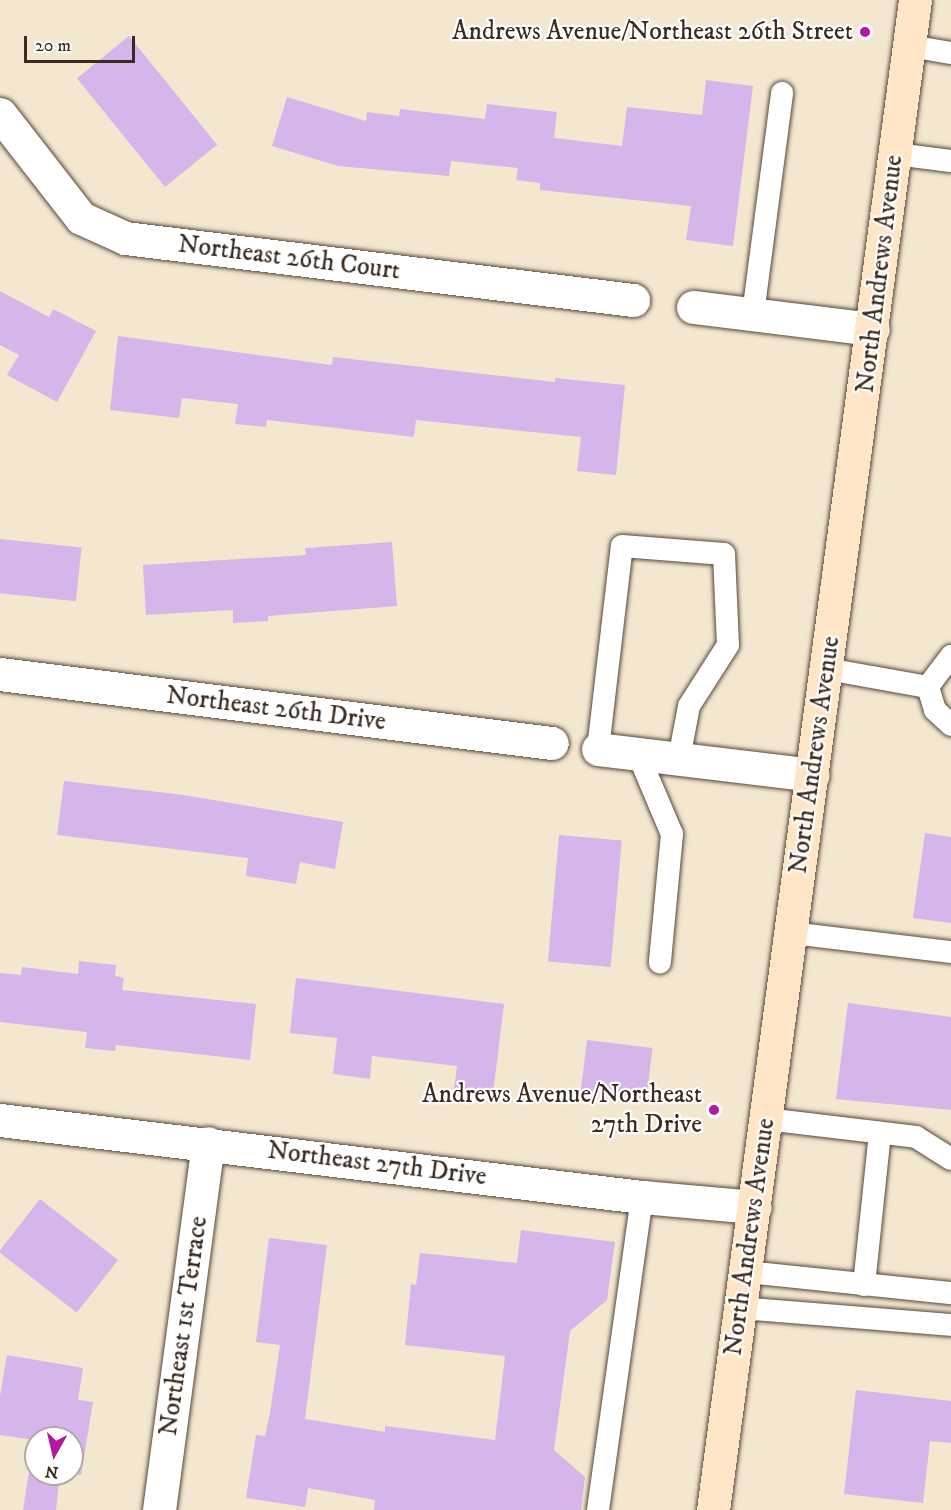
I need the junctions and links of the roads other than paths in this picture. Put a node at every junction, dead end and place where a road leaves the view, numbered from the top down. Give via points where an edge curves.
1 (915, 0) edge
2 (910, 46) junction
3 (951, 53) edge
4 (782, 93) dead end
5 (0, 114) edge
6 (896, 154) junction
7 (951, 161) edge
8 (633, 300) dead end
9 (693, 307) dead end
10 (753, 314) junction
11 (873, 328) junction
12 (951, 656) edge
13 (827, 669) junction
14 (0, 674) edge
15 (928, 687) junction
16 (951, 725) edge
17 (552, 743) dead end
18 (598, 749) joint
19 (638, 754) junction
20 (679, 759) junction
21 (812, 775) junction
22 (791, 933) junction
23 (951, 952) edge
24 (660, 962) dead end
25 (766, 1119) junction
26 (0, 1120) edge
27 (880, 1132) junction
28 (208, 1143) junction
29 (951, 1159) edge
30 (642, 1197) junction
31 (755, 1207) junction
32 (747, 1272) junction
33 (864, 1285) junction
34 (951, 1293) edge
35 (740, 1308) junction
36 (951, 1325) edge
37 (159, 1510) edge
38 (598, 1510) edge
39 (713, 1510) edge

1 - 2 main road, North Andrews Avenue
2 - 3 lane
2 - 6 main road, North Andrews Avenue
4 - 10 lane
5 - 8 street, Northeast 26th Court via 81,218 125,238
6 - 7 lane
6 - 11 main road, North Andrews Avenue
9 - 10 street
10 - 11 street
11 - 13 main road, North Andrews Avenue
12 - 15 lane
13 - 15 lane
13 - 21 main road, North Andrews Avenue
14 - 17 street, Northeast 26th Drive
15 - 16 lane via 935,710
18 - 19 street
18 - 20 lane via 622,546 724,554 728,645 689,706
19 - 20 street
19 - 24 lane via 672,834
20 - 21 street
21 - 22 main road, North Andrews Avenue
22 - 23 lane
22 - 25 main road, North Andrews Avenue
25 - 27 lane
25 - 31 main road, North Andrews Avenue
26 - 28 street, Northeast 27th Drive
27 - 29 lane via 916,1137
27 - 33 lane
28 - 30 street, Northeast 27th Drive
28 - 37 street, Northeast 1st Terrace
30 - 31 street, Northeast 27th Drive
30 - 38 lane
31 - 32 main road, North Andrews Avenue
32 - 33 lane
32 - 35 main road, North Andrews Avenue
33 - 34 lane
35 - 36 lane
35 - 39 main road, North Andrews Avenue

